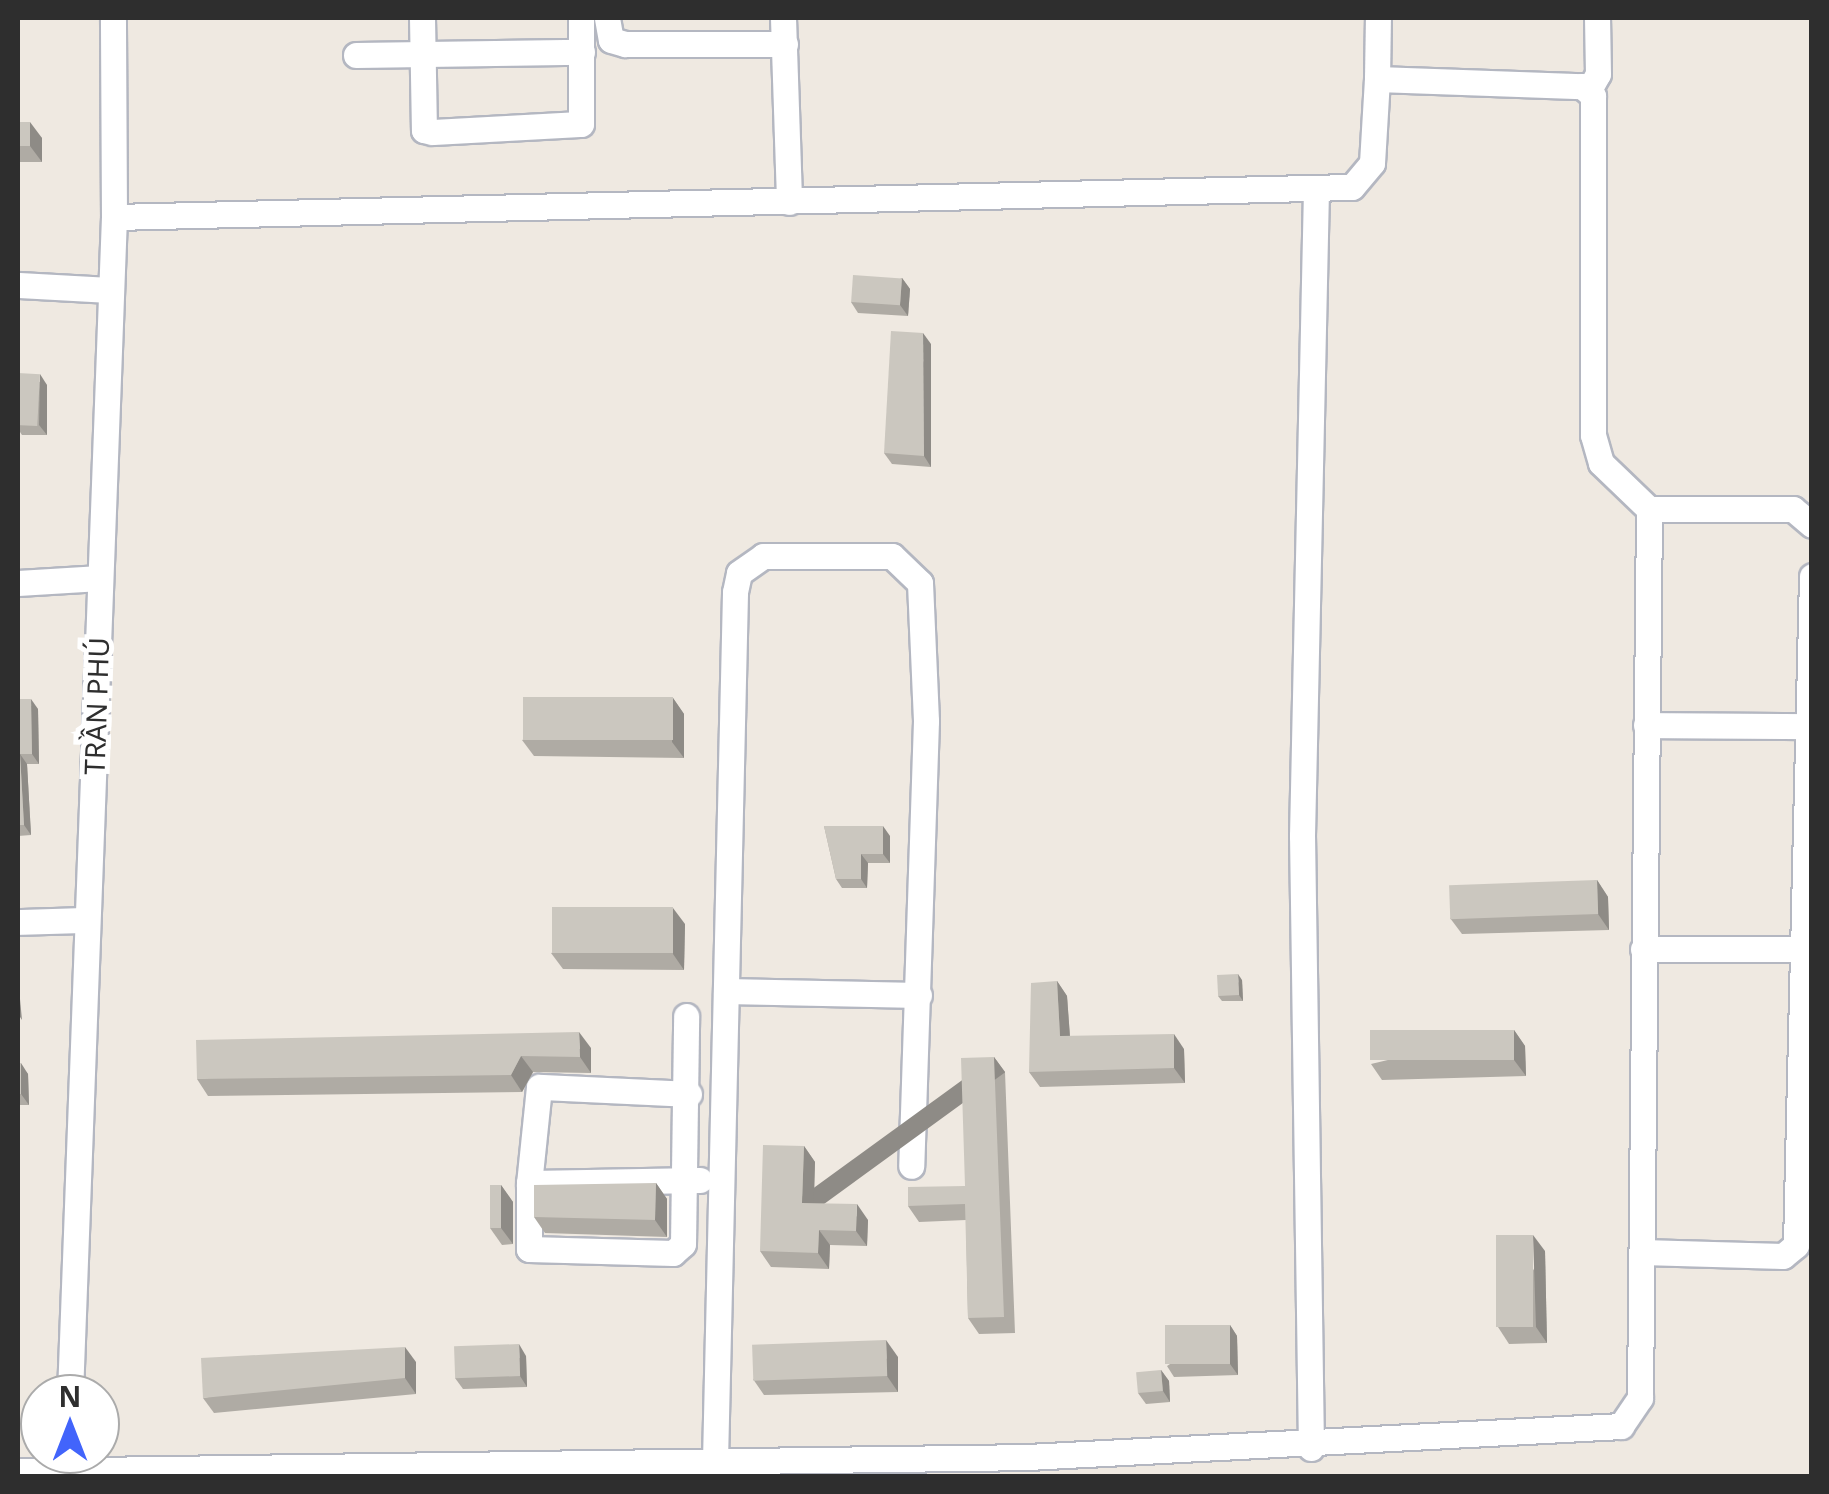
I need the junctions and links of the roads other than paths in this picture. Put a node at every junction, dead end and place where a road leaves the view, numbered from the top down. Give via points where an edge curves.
1 (113, 18) edge
2 (422, 18) edge
3 (783, 18) edge
4 (1378, 18) edge
5 (1597, 18) edge
6 (608, 24) edge
7 (582, 33) edge
8 (785, 44) junction
9 (356, 55) dead end
10 (422, 55) junction
11 (1377, 79) junction
12 (1589, 90) junction
13 (1316, 188) junction
14 (790, 202) junction
15 (114, 217) junction
16 (18, 285) edge
17 (111, 290) junction
18 (1648, 509) junction
19 (1812, 525) edge
20 (1812, 576) edge
21 (100, 578) junction
22 (18, 582) edge
23 (1646, 725) junction
24 (1807, 726) junction
25 (88, 920) junction
26 (18, 922) edge
27 (1643, 949) junction
28 (1801, 949) junction
29 (726, 991) junction
30 (919, 995) junction
31 (686, 1016) dead end
32 (689, 1094) junction
33 (911, 1166) dead end
34 (684, 1180) junction
35 (720, 1180) junction
36 (529, 1183) junction
37 (1642, 1252) junction
38 (71, 1374) edge
39 (1311, 1448) junction
40 (715, 1461) junction
41 (120, 1467) edge

1 - 15 street, TRẦN PHÚ
2 - 10 street
3 - 8 street
4 - 11 street
5 - 12 street via 1598,74
6 - 7 street
6 - 8 street via 625,44
7 - 10 street
7 - 10 street via 584,116 576,127 424,130
8 - 14 street
9 - 10 street
11 - 12 street
11 - 13 street via 1372,163 1352,187
12 - 18 street via 1594,449
13 - 14 street
13 - 39 street via 1302,836
14 - 15 street
15 - 17 street, TRẦN PHÚ
16 - 17 street
17 - 21 street, TRẦN PHÚ
18 - 19 street via 1793,509
18 - 23 street
20 - 24 street
21 - 22 street
21 - 25 street, TRẦN PHÚ
23 - 24 street
23 - 27 street
24 - 28 street
25 - 26 street
25 - 38 street, TRẦN PHÚ
27 - 28 street
27 - 37 street
28 - 37 street via 1796,1245 1783,1256
29 - 30 street
29 - 30 street via 739,573 763,556 824,554 892,556 920,583
29 - 35 street
30 - 33 street
31 - 32 street
32 - 34 street
32 - 36 street via 539,1087
34 - 35 street
34 - 36 street
34 - 36 street via 683,1244 674,1254 529,1248
35 - 40 street
37 - 39 street via 1640,1398 1621,1426
39 - 40 street
40 - 41 street

